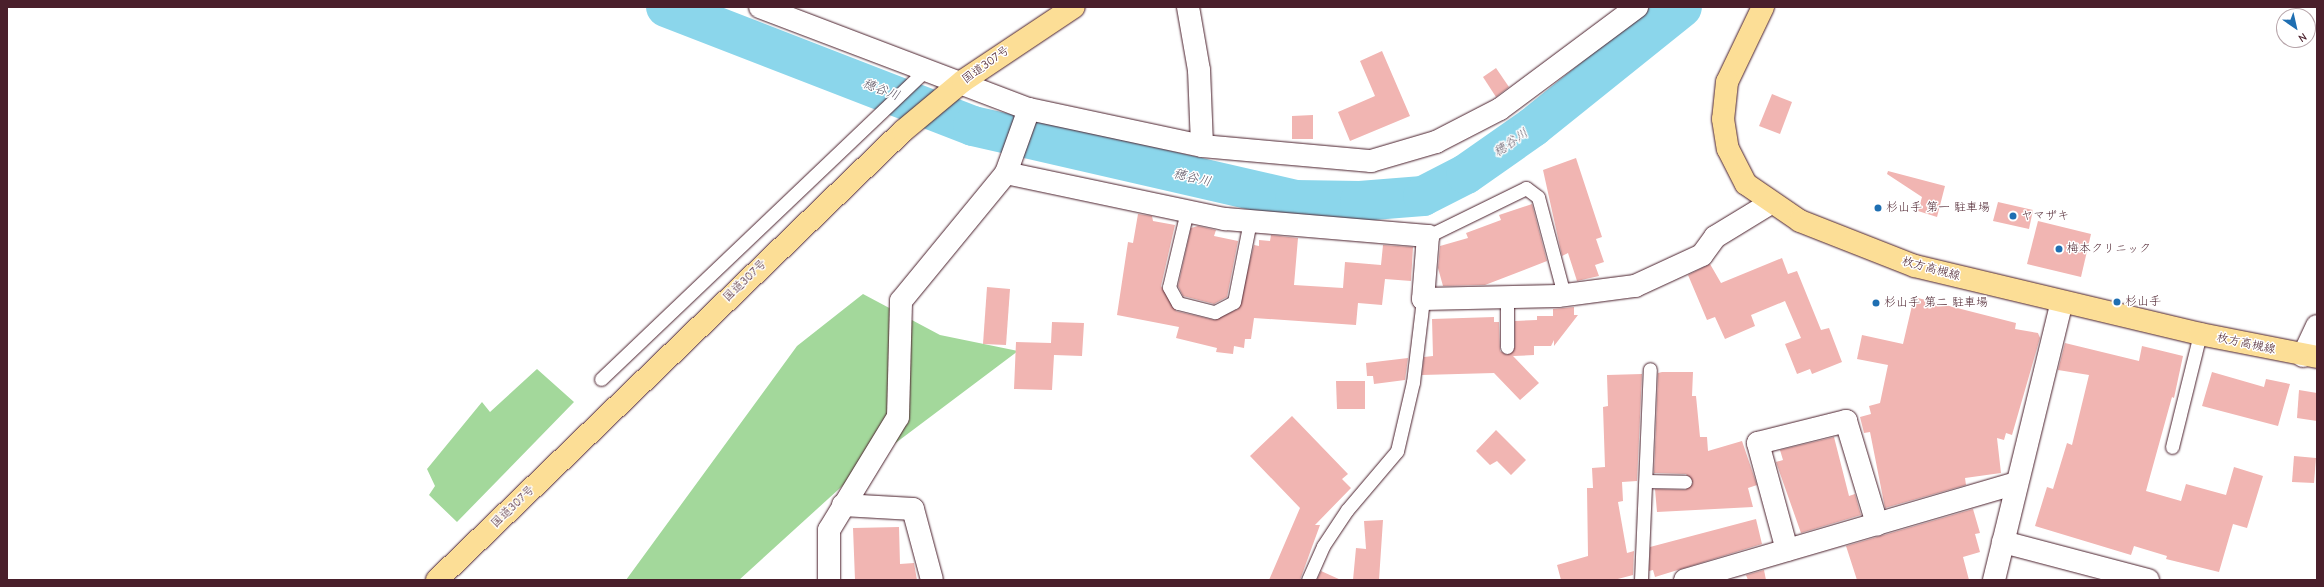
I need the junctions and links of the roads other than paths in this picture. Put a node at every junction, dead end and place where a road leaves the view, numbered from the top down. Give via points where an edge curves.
1 (760, 7) edge
2 (1074, 7) edge
3 (1188, 7) edge
4 (1637, 7) edge
5 (1763, 7) edge
6 (924, 71) junction
7 (963, 81) junction
8 (1029, 109) junction
9 (1202, 146) junction
10 (1006, 173) junction
11 (1771, 203) junction
12 (1187, 211) junction
13 (1250, 221) junction
14 (1428, 236) junction
15 (1564, 295) junction
16 (1507, 298) junction
17 (1423, 299) junction
18 (2062, 302) junction
19 (2317, 326) edge
20 (2200, 334) junction
21 (1507, 347) dead end
22 (2310, 357) edge
23 (1650, 368) dead end
24 (601, 379) dead end
25 (2172, 447) dead end
26 (1646, 481) junction
27 (1685, 482) dead end
28 (2016, 483) junction
29 (843, 505) junction
30 (1877, 524) junction
31 (2003, 542) junction
32 (1787, 550) junction
33 (438, 580) edge
34 (829, 580) edge
35 (932, 580) edge
36 (1308, 580) edge
37 (1641, 580) edge
38 (1685, 580) edge
39 (1994, 580) edge
40 (2148, 580) edge

1 - 6 street
2 - 7 main road, 国道307号
3 - 9 street via 1199,70
4 - 9 street via 1500,109 1436,142 1371,161
5 - 11 main road, 枚方高槻線 via 1727,82 1723,119 1728,149 1746,184
6 - 7 street
6 - 24 lane via 880,116
7 - 8 street
7 - 33 main road, 国道307号 via 903,131
8 - 9 street
8 - 10 street
10 - 12 street
10 - 29 street via 901,301 898,417
11 - 15 street via 1715,237 1702,255 1635,286
11 - 18 main road, 枚方高槻線 via 1800,221 1915,266
12 - 13 street
12 - 13 lane via 1169,287 1178,303 1215,312 1234,302
13 - 14 street
14 - 15 lane via 1526,188 1538,198
14 - 17 street
15 - 16 street
16 - 17 street
16 - 21 lane
17 - 36 lane via 1413,382 1397,451 1347,510 1323,546
18 - 20 main road, 枚方高槻線
18 - 28 street
19 - 22 street
20 - 22 main road, 枚方高槻線
20 - 25 lane
23 - 26 lane
26 - 27 lane
26 - 37 lane
28 - 30 street
28 - 31 street
29 - 34 street via 829,530
29 - 35 street via 913,509
30 - 32 street
30 - 32 street via 1846,421 1758,443
31 - 39 street
31 - 40 street
32 - 38 street

